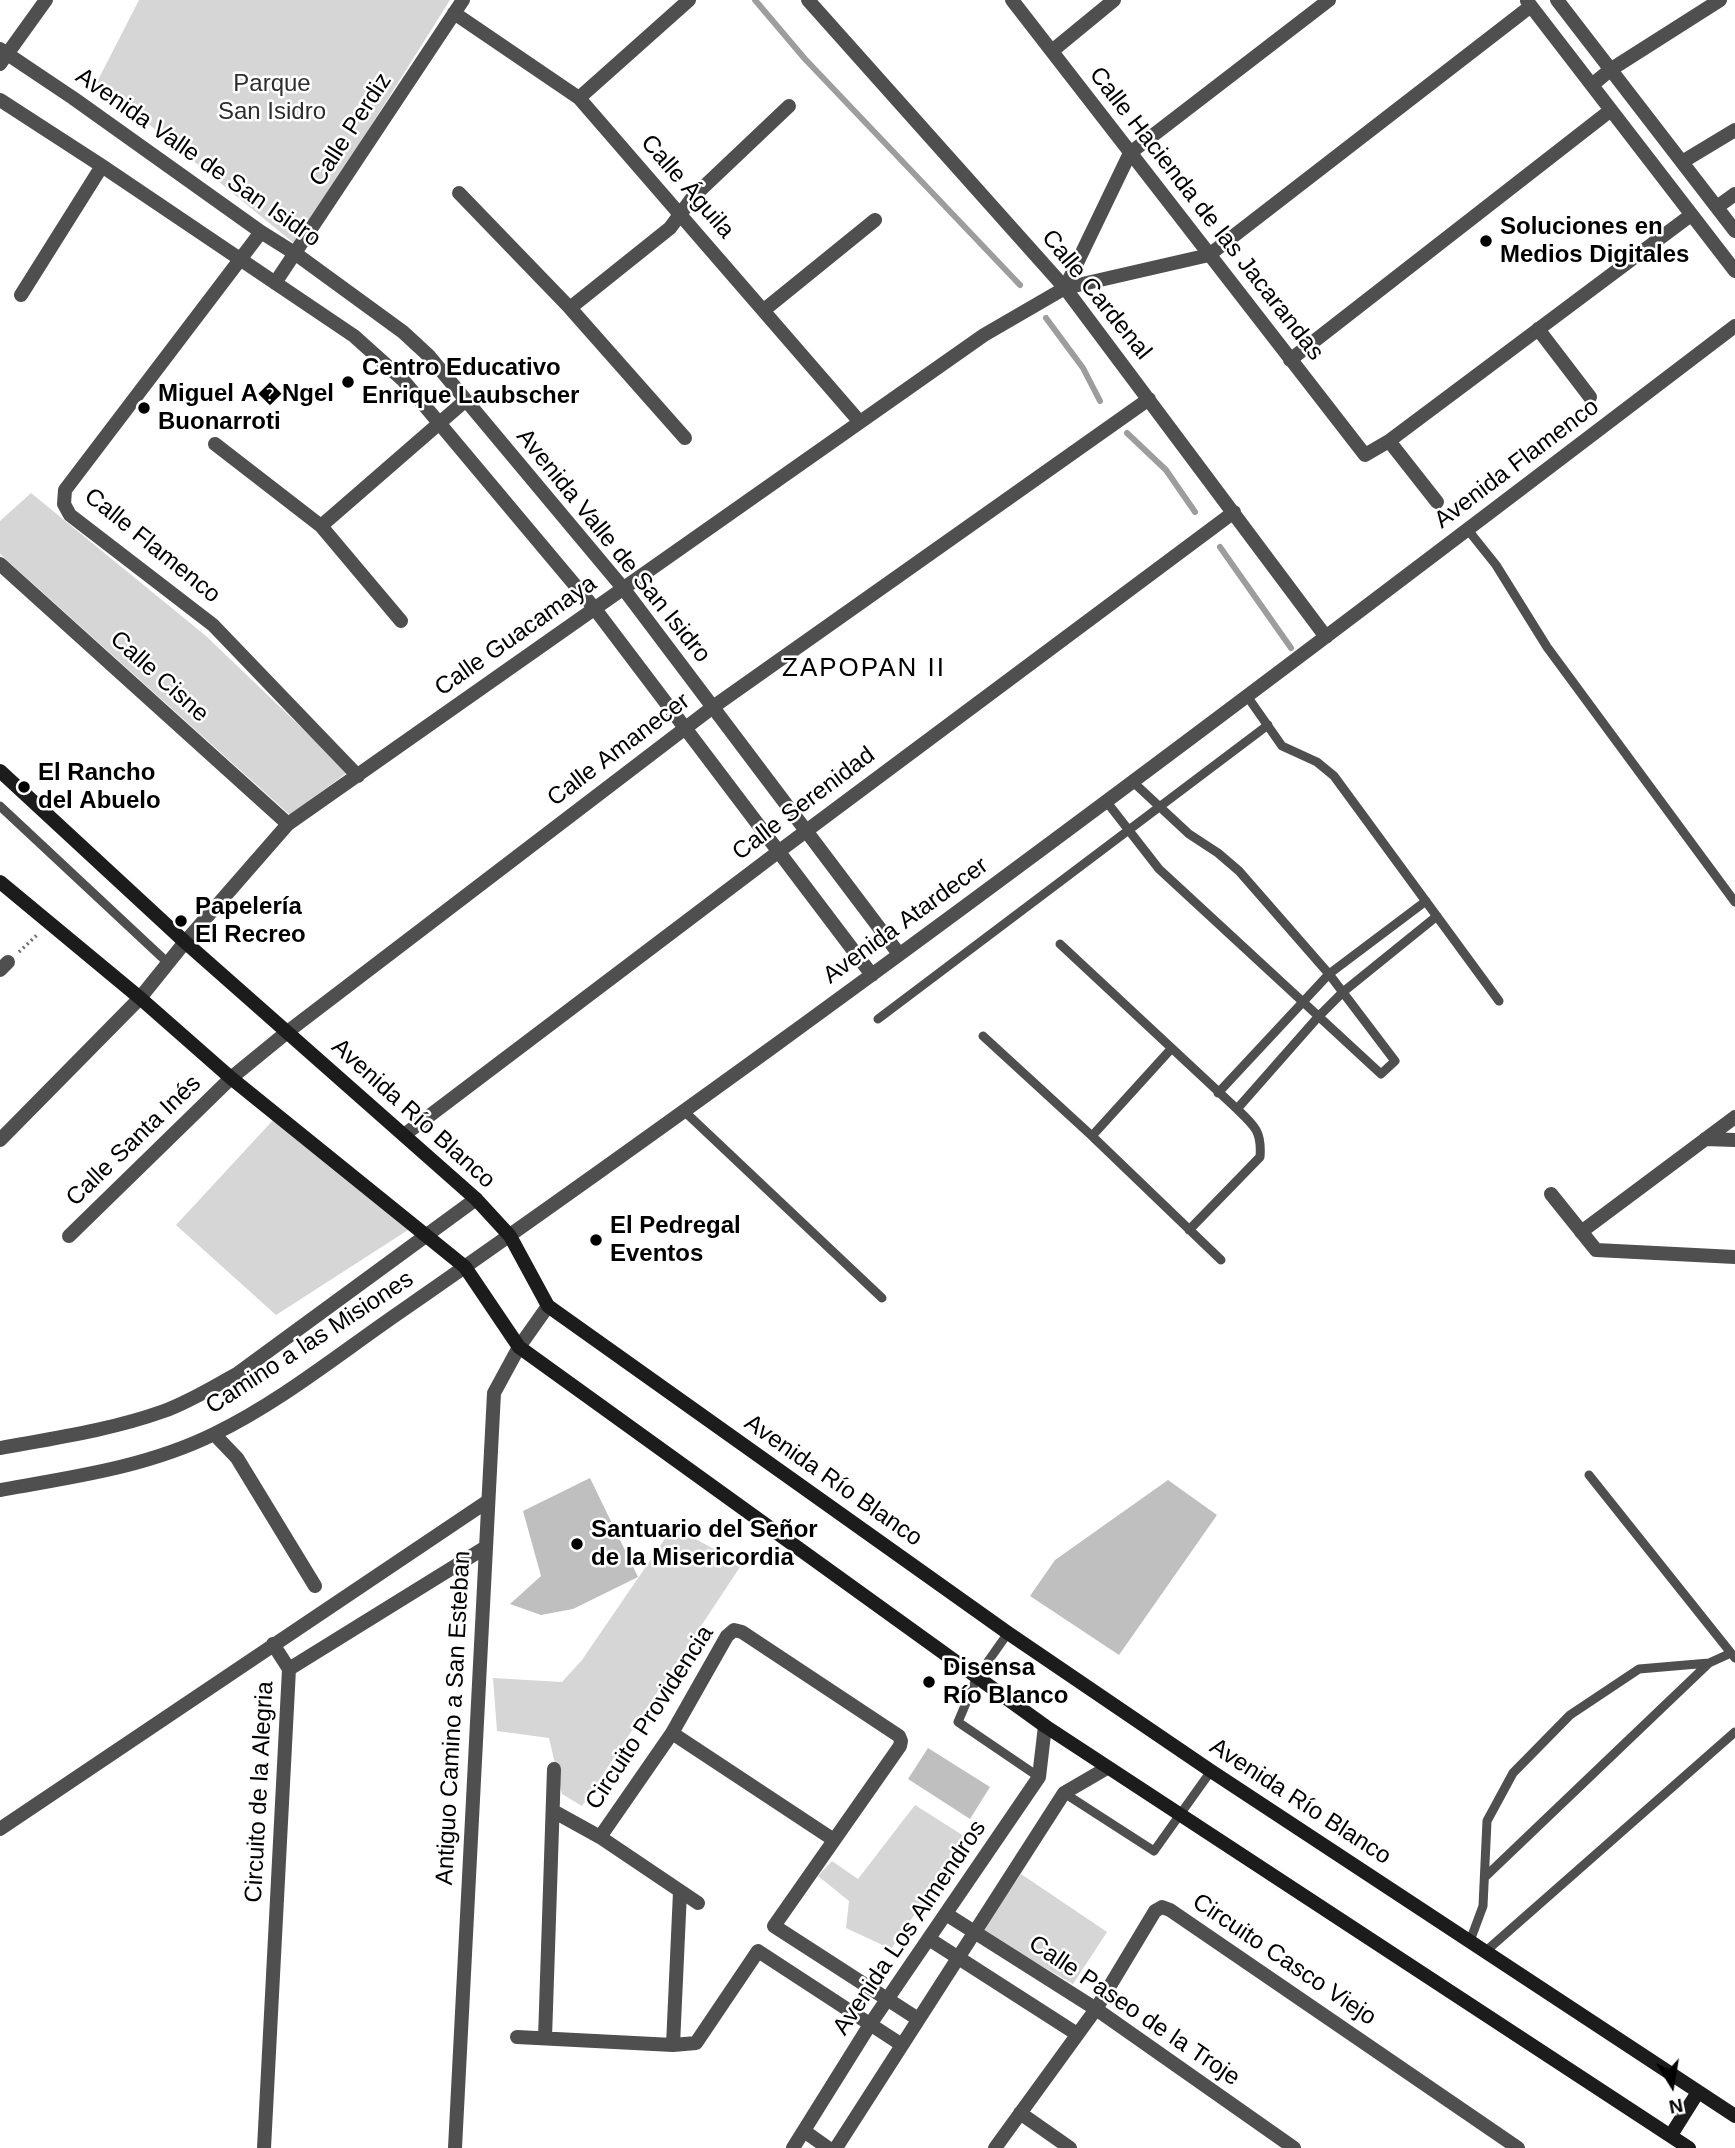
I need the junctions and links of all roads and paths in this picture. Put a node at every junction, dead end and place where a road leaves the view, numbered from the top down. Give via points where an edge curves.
1 (46, 0) edge
2 (463, 0) edge
3 (689, 0) edge
4 (807, 0) edge
5 (1012, 0) edge
6 (1114, 0) edge
7 (1329, 0) edge
8 (1557, 0) edge
9 (1720, 0) edge
10 (1529, 3) edge
11 (454, 13) junction
12 (1052, 51) junction
13 (2, 56) edge
14 (1610, 70) junction
15 (1591, 85) junction
16 (579, 98) junction
17 (0, 100) edge
18 (789, 106) dead end
19 (1611, 110) junction
20 (1735, 130) edge
21 (1130, 153) junction
22 (1682, 162) junction
23 (102, 166) junction
24 (459, 193) dead end
25 (1735, 194) edge
26 (1717, 207) junction
27 (679, 214) junction
28 (1692, 215) junction
29 (875, 220) dead end
30 (1735, 231) edge
31 (261, 232) junction
32 (296, 254) junction
33 (1209, 255) junction
34 (239, 259) junction
35 (1735, 271) edge
36 (275, 284) junction
37 (1065, 288) junction
38 (21, 295) dead end
39 (570, 308) junction
40 (764, 310) junction
41 (1735, 326) edge
42 (1538, 329) junction
43 (1290, 360) junction
44 (1590, 397) dead end
45 (1149, 399) junction
46 (466, 400) junction
47 (859, 421) junction
48 (439, 422) junction
49 (685, 438) dead end
50 (1389, 441) junction
51 (215, 444) dead end
52 (1437, 502) dead end
53 (1234, 512) junction
54 (321, 526) junction
55 (1468, 530) junction
56 (0, 564) edge
57 (623, 588) junction
58 (595, 609) junction
59 (401, 621) dead end
60 (1326, 637) junction
61 (1247, 696) junction
62 (713, 707) junction
63 (1268, 725) junction
64 (685, 728) junction
65 (0, 771) edge
66 (358, 776) junction
67 (1133, 782) junction
68 (1106, 801) junction
69 (0, 806) edge
70 (1159, 806) junction
71 (288, 824) junction
72 (805, 831) junction
73 (1129, 831) junction
74 (778, 852) junction
75 (0, 882) edge
76 (1426, 901) junction
77 (1735, 902) edge
78 (1437, 916) junction
79 (48, 924) junction
80 (185, 942) junction
81 (1060, 944) dead end
82 (900, 954) junction
83 (168, 963) junction
84 (4, 966) edge
85 (1329, 974) junction
86 (872, 975) junction
87 (1343, 992) junction
88 (140, 998) junction
89 (1301, 1001) junction
90 (1500, 1001) dead end
91 (1318, 1017) junction
92 (878, 1019) dead end
93 (286, 1033) junction
94 (983, 1036) dead end
95 (1171, 1049) junction
96 (231, 1078) junction
97 (1218, 1093) junction
98 (1237, 1109) junction
99 (684, 1111) junction
100 (1735, 1117) edge
101 (404, 1135) junction
102 (1091, 1136) junction
103 (1705, 1139) junction
104 (0, 1140) edge
105 (1735, 1140) edge
106 (1551, 1194) dead end
107 (476, 1199) junction
108 (1189, 1230) junction
109 (1581, 1232) junction
110 (426, 1235) junction
111 (69, 1236) dead end
112 (510, 1236) junction
113 (1735, 1257) edge
114 (1221, 1261) dead end
115 (465, 1267) junction
116 (882, 1298) dead end
117 (548, 1306) junction
118 (519, 1348) junction
119 (214, 1434) junction
120 (0, 1448) edge
121 (1589, 1475) dead end
122 (0, 1490) edge
123 (488, 1501) junction
124 (486, 1547) junction
125 (315, 1586) dead end
126 (1009, 1633) junction
127 (273, 1644) junction
128 (1733, 1656) edge
129 (1709, 1663) junction
130 (289, 1670) junction
131 (977, 1677) junction
132 (1045, 1726) junction
133 (1735, 1732) edge
134 (672, 1733) junction
135 (1107, 1768) junction
136 (554, 1769) dead end
137 (1211, 1771) junction
138 (1039, 1777) junction
139 (1065, 1793) junction
140 (553, 1811) junction
141 (1181, 1816) junction
142 (0, 1829) edge
143 (600, 1837) junction
144 (834, 1840) junction
145 (1486, 1876) junction
146 (680, 1892) junction
147 (698, 1903) dead end
148 (946, 1914) junction
149 (974, 1931) junction
150 (929, 1939) junction
151 (1470, 1941) junction
152 (1486, 1951) junction
153 (958, 1957) junction
154 (888, 1999) junction
155 (1096, 2009) junction
156 (918, 2019) junction
157 (872, 2023) junction
158 (1077, 2034) junction
159 (516, 2037) dead end
160 (545, 2038) junction
161 (673, 2045) junction
162 (902, 2045) junction
163 (1698, 2092) junction
164 (1020, 2113) junction
165 (1735, 2116) edge
166 (804, 2131) junction
167 (1671, 2135) junction
168 (264, 2148) edge
169 (455, 2148) edge
170 (793, 2148) edge
171 (828, 2148) edge
172 (836, 2148) edge
173 (995, 2148) edge
174 (1070, 2148) edge
175 (1294, 2148) edge
176 (1518, 2148) edge
177 (1689, 2148) edge

1 - 13 street
2 - 11 street, Calle Perdiz
3 - 16 street
4 - 37 street, Calle Cardenal
5 - 12 street, Calle Hacienda de las Jacarandas
6 - 12 street
7 - 21 street
8 - 14 street
9 - 14 street
10 - 15 street
10 - 33 street
11 - 16 street, Calle Águila
11 - 32 street, Calle Perdiz
12 - 21 street, Calle Hacienda de las Jacarandas
13 - 31 street, Avenida Valle de San Isidro via 73,98
14 - 15 street
14 - 22 street
15 - 19 street
16 - 27 street, Calle Águila
17 - 23 street
18 - 27 street
19 - 28 street
19 - 43 street
20 - 22 street
21 - 33 street, Calle Hacienda de las Jacarandas
21 - 37 street
22 - 26 street
23 - 34 street
23 - 38 street
24 - 39 street
25 - 26 street
26 - 30 street
27 - 39 street via 670,228
27 - 40 street, Calle Águila
28 - 35 street
28 - 42 street
29 - 40 street
31 - 32 street, Avenida Valle de San Isidro
31 - 34 street, Calle Flamenco
32 - 36 street, Calle Perdiz
32 - 46 street, Avenida Valle de San Isidro via 403,332
33 - 37 street, Calle Guacamaya
33 - 43 street, Calle Hacienda de las Jacarandas
34 - 36 street
34 - 66 street, Calle Flamenco via 65,490 64,504 70,515 213,625
36 - 48 street via 354,336
37 - 45 street, Calle Cardenal
37 - 47 street, Calle Guacamaya via 984,335
39 - 49 street
40 - 47 street, Calle Águila
41 - 55 street, Avenida Flamenco
42 - 44 street
42 - 50 street
43 - 50 street, Calle Hacienda de las Jacarandas via 1366,455
45 - 53 street, Calle Cardenal
45 - 62 street, Calle Amanecer
46 - 48 street
46 - 57 street, Avenida Valle de San Isidro
47 - 57 street, Calle Guacamaya
48 - 54 street
48 - 58 street
50 - 52 street
51 - 54 street
53 - 60 street, Calle Cardenal
53 - 72 street, Calle Serenidad
54 - 59 street
55 - 60 street, Avenida Flamenco
55 - 77 lane via 1496,565 1547,647
56 - 71 street, Calle Cisne
57 - 58 street, Calle Guacamaya
57 - 62 street, Avenida Valle de San Isidro
58 - 64 street
58 - 66 street, Calle Guacamaya
60 - 61 street, Avenida Atardecer
61 - 63 lane
61 - 67 street, Avenida Atardecer
62 - 64 street, Calle Amanecer
62 - 72 street, Avenida Valle de San Isidro
63 - 70 lane
63 - 76 lane via 1282,746 1317,762 1334,776
64 - 74 street
64 - 93 street, Calle Amanecer
65 - 80 street, Avenida Río Blanco
66 - 71 street, Calle Guacamaya
67 - 68 street, Avenida Atardecer
67 - 70 lane
68 - 73 lane
68 - 82 street, Avenida Atardecer
69 - 83 lane
70 - 73 lane
70 - 85 lane via 1239,871
71 - 80 street, Calle Guacamaya
72 - 74 street, Calle Serenidad
72 - 82 street, Avenida Valle de San Isidro
73 - 89 lane via 1159,869
73 - 92 lane
74 - 86 street
74 - 101 street, Calle Serenidad
75 - 79 street
76 - 78 lane
76 - 85 lane
78 - 87 lane
78 - 90 lane
79 - 84 path
79 - 88 street
80 - 83 street, Calle Guacamaya
80 - 93 street, Avenida Río Blanco
81 - 95 lane
82 - 86 street, Avenida Atardecer
83 - 88 street, Calle Guacamaya
85 - 87 lane
85 - 89 lane
86 - 99 street, Avenida Atardecer
87 - 91 lane
87 - 91 lane via 1395,1061 1381,1074
88 - 96 street
88 - 104 street, Calle Guacamaya
89 - 91 lane
89 - 97 lane
91 - 98 lane
93 - 96 street, Calle Amanecer
93 - 101 street, Avenida Río Blanco
94 - 102 lane
95 - 97 lane
95 - 102 lane
96 - 110 street
96 - 111 street, Calle Santa Inés
97 - 98 lane
98 - 108 lane via 1255,1126 1261,1140 1260,1157
99 - 112 street, Avenida Atardecer
99 - 116 lane
100 - 103 street
101 - 107 street, Avenida Río Blanco
102 - 108 lane
103 - 105 street
103 - 109 street
106 - 109 street
107 - 110 street, Camino a las Misiones
107 - 112 street, Avenida Río Blanco
108 - 114 lane
109 - 113 street via 1596,1251
110 - 115 street
110 - 120 street, Camino a las Misiones via 237,1374 199,1395 117,1425
112 - 115 street, Camino a las Misiones
112 - 117 street, Avenida Río Blanco
115 - 118 street
115 - 119 street, Camino a las Misiones via 278,1396
117 - 118 street, Antiguo Camino a San Esteban
117 - 126 street, Avenida Río Blanco
118 - 123 street, Antiguo Camino a San Esteban via 494,1393
118 - 131 street
119 - 122 street, Camino a las Misiones via 150,1460
119 - 125 street via 237,1458
121 - 128 lane
123 - 124 street, Antiguo Camino a San Esteban
123 - 127 street, Circuito de la Alegria
124 - 130 street, Circuito de la Alegria
124 - 169 street, Antiguo Camino a San Esteban
126 - 131 lane
126 - 137 street, Avenida Río Blanco
127 - 130 street
127 - 142 street, Circuito de la Alegria
128 - 129 lane
129 - 145 lane
129 - 145 lane via 1639,1670 1570,1716 1513,1773 1487,1821
130 - 168 street, Circuito de la Alegria
131 - 132 street
131 - 138 lane via 958,1722
132 - 135 street
132 - 138 street, Avenida Los Almendros
133 - 152 lane
134 - 143 street, Circuito Providencia
134 - 144 street
134 - 144 street, Circuito Providencia via 727,1636 734,1630 753,1639 899,1736 901,1741
135 - 139 street
135 - 141 street
136 - 140 street, Circuito Providencia
137 - 141 lane
137 - 151 street, Avenida Río Blanco
138 - 148 street, Avenida Los Almendros
139 - 141 lane via 1154,1851
139 - 149 street
140 - 143 street
140 - 160 street, Circuito Providencia
141 - 167 street
143 - 146 street
144 - 154 street, Circuito Providencia via 774,1926
145 - 151 lane via 1483,1906
146 - 147 street
146 - 161 street
148 - 149 street, Calle Paseo de la Troje
148 - 150 street, Avenida Los Almendros
149 - 153 street
149 - 155 street, Calle Paseo de la Troje
150 - 153 street, Calle Paseo de la Troje
150 - 154 street, Avenida Los Almendros
151 - 152 street, Avenida Río Blanco
152 - 163 street, Avenida Río Blanco
153 - 156 street
153 - 158 street, Calle Paseo de la Troje
154 - 156 street
154 - 157 street, Avenida Los Almendros
155 - 158 street, Circuito Casco Viejo
155 - 175 street, Calle Paseo de la Troje
155 - 176 street, Circuito Casco Viejo via 1155,1911 1162,1907
156 - 162 street
157 - 161 street via 758,1951 696,2043
157 - 162 street
157 - 166 street, Avenida Los Almendros
158 - 164 street, Circuito Casco Viejo
159 - 160 street
160 - 161 street
162 - 172 street
163 - 165 street, Avenida Río Blanco
163 - 167 street
164 - 173 street, Circuito Casco Viejo
164 - 174 street
166 - 170 street, Avenida Los Almendros
166 - 171 street
167 - 177 street

